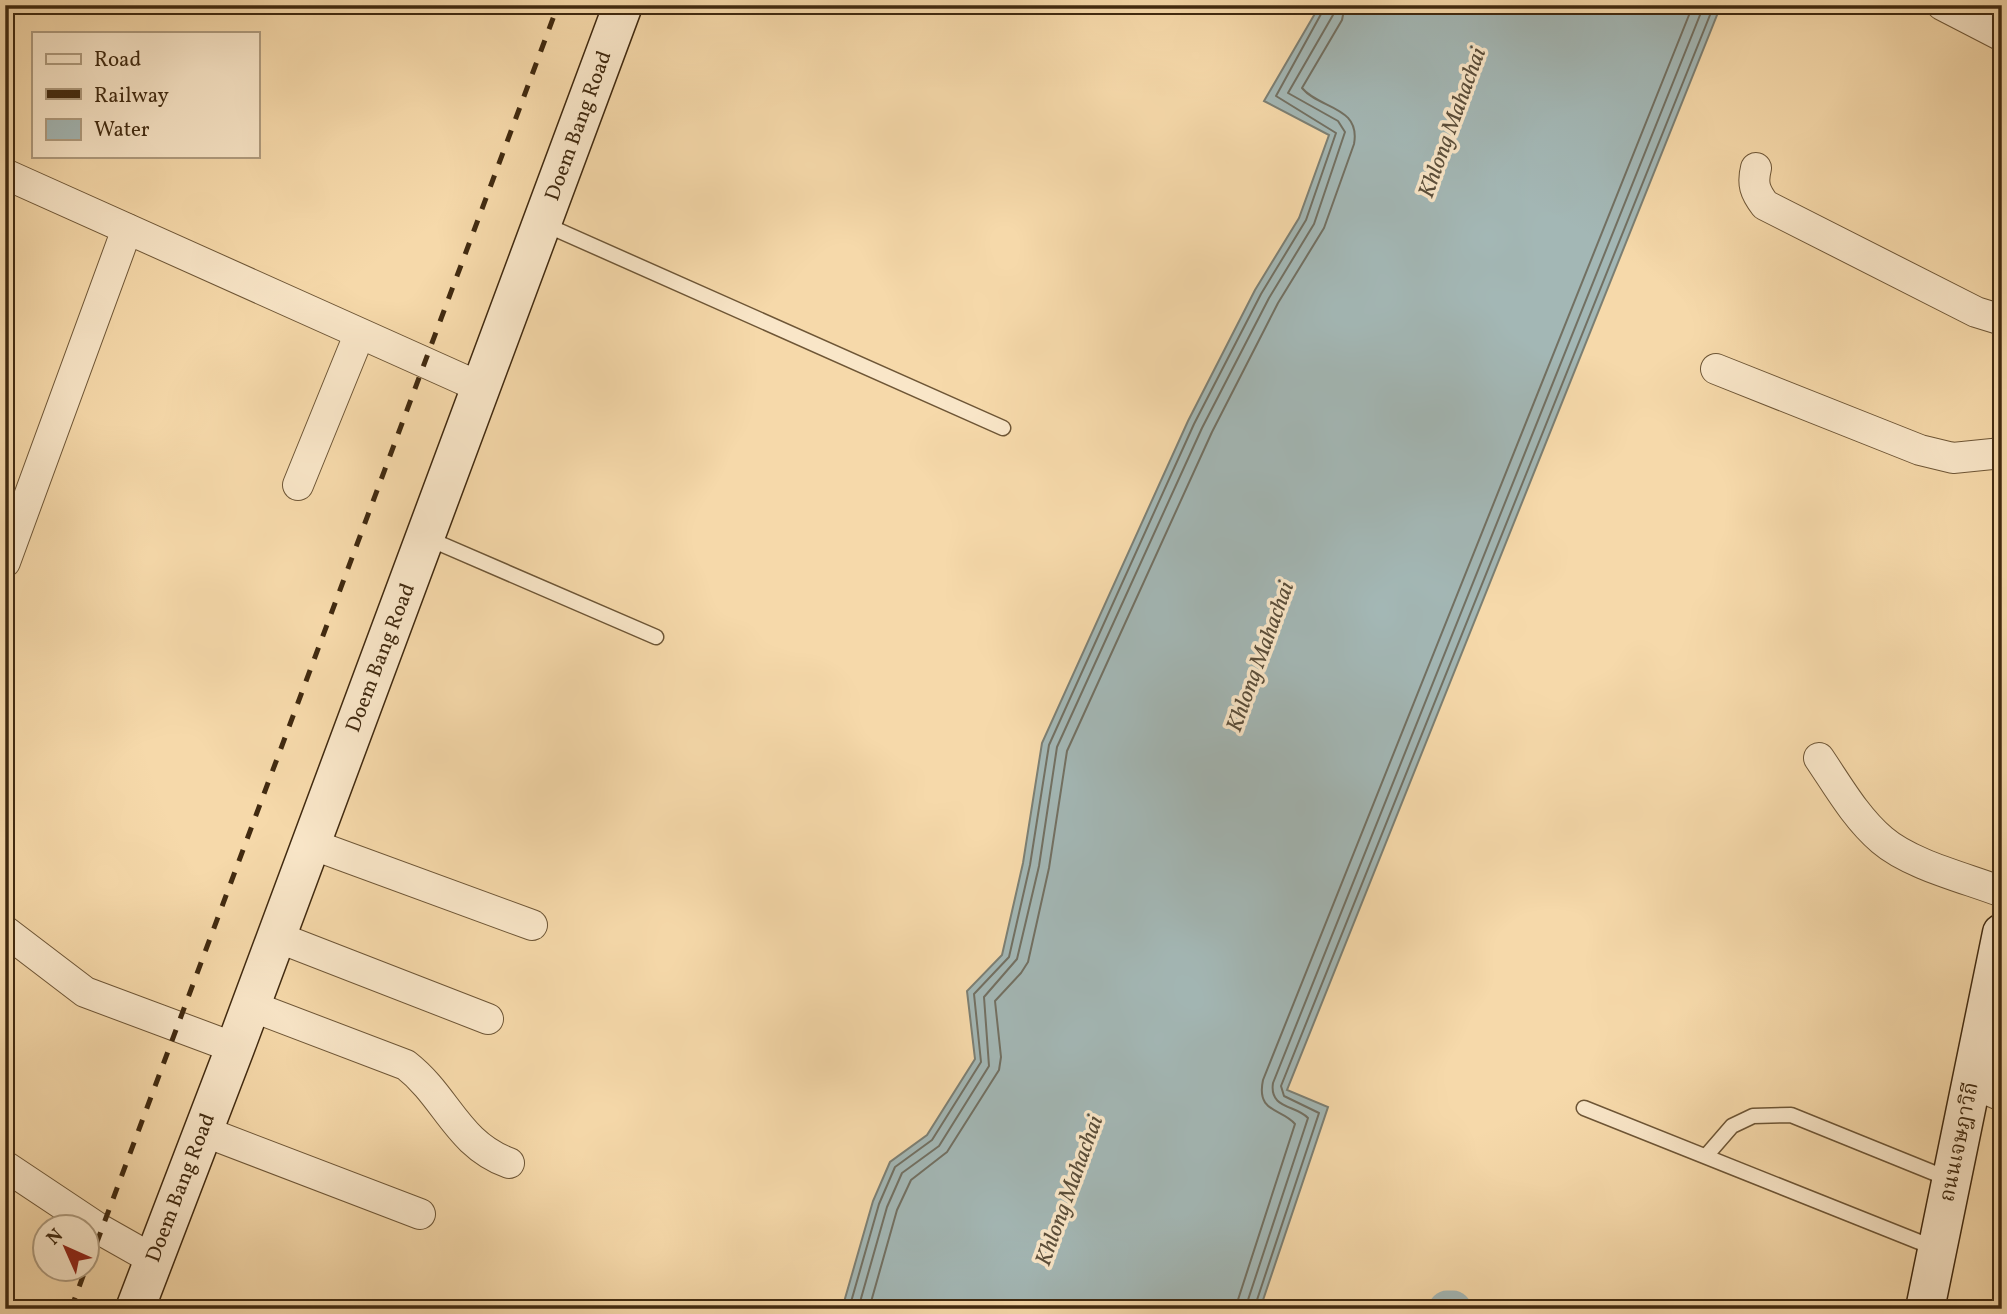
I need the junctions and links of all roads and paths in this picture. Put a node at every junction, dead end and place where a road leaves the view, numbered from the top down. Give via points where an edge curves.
1 (623, 5) edge
2 (1942, 5) edge
3 (2002, 36) edge
4 (1756, 168) dead end
5 (5, 174) edge
6 (542, 224) junction
7 (127, 229) junction
8 (2002, 320) edge
9 (359, 335) junction
10 (1716, 369) dead end
11 (482, 388) junction
12 (1003, 428) dead end
13 (2002, 453) edge
14 (298, 485) dead end
15 (426, 537) junction
16 (5, 562) edge
17 (656, 637) dead end
18 (1819, 758) dead end
19 (311, 844) junction
20 (2002, 892) edge
21 (532, 925) dead end
22 (5, 931) edge
23 (2002, 933) edge
24 (277, 937) junction
25 (251, 1006) junction
26 (488, 1019) dead end
27 (235, 1048) junction
28 (1987, 1090) edge
29 (1584, 1108) dead end
30 (203, 1131) junction
31 (1706, 1156) junction
32 (509, 1163) dead end
33 (5, 1166) edge
34 (1952, 1180) junction
35 (420, 1214) dead end
36 (1937, 1249) junction
37 (154, 1260) junction
38 (135, 1309) edge
39 (1925, 1309) edge

1 - 6 street, Doem Bang Road
2 - 3 street
4 - 8 street via 1753,181 1765,205 1976,312
5 - 7 street
6 - 11 street, Doem Bang Road
6 - 12 lane
7 - 9 street
7 - 16 street
9 - 11 street
9 - 14 street
10 - 13 street via 1920,450 1953,458
11 - 15 street, Doem Bang Road
15 - 17 lane
15 - 19 street, Doem Bang Road
18 - 20 street via 1864,823 1883,841 1901,853
19 - 21 street
19 - 24 street, Doem Bang Road
22 - 27 street via 85,992
23 - 28 street, ถนนเจษฎาวิถี
24 - 25 street, Doem Bang Road
24 - 26 street
25 - 27 street, Doem Bang Road
25 - 32 street via 406,1065 424,1079 464,1135 489,1156
27 - 30 street, Doem Bang Road
28 - 34 street, ถนนเจษฎาวิถี
29 - 31 lane
30 - 35 street
30 - 37 street, Doem Bang Road
31 - 34 lane via 1732,1126 1753,1115 1791,1115
31 - 36 lane
33 - 37 street
34 - 36 street, ถนนเจษฎาวิถี
36 - 39 street, ถนนเจษฎาวิถี
37 - 38 street, Doem Bang Road

